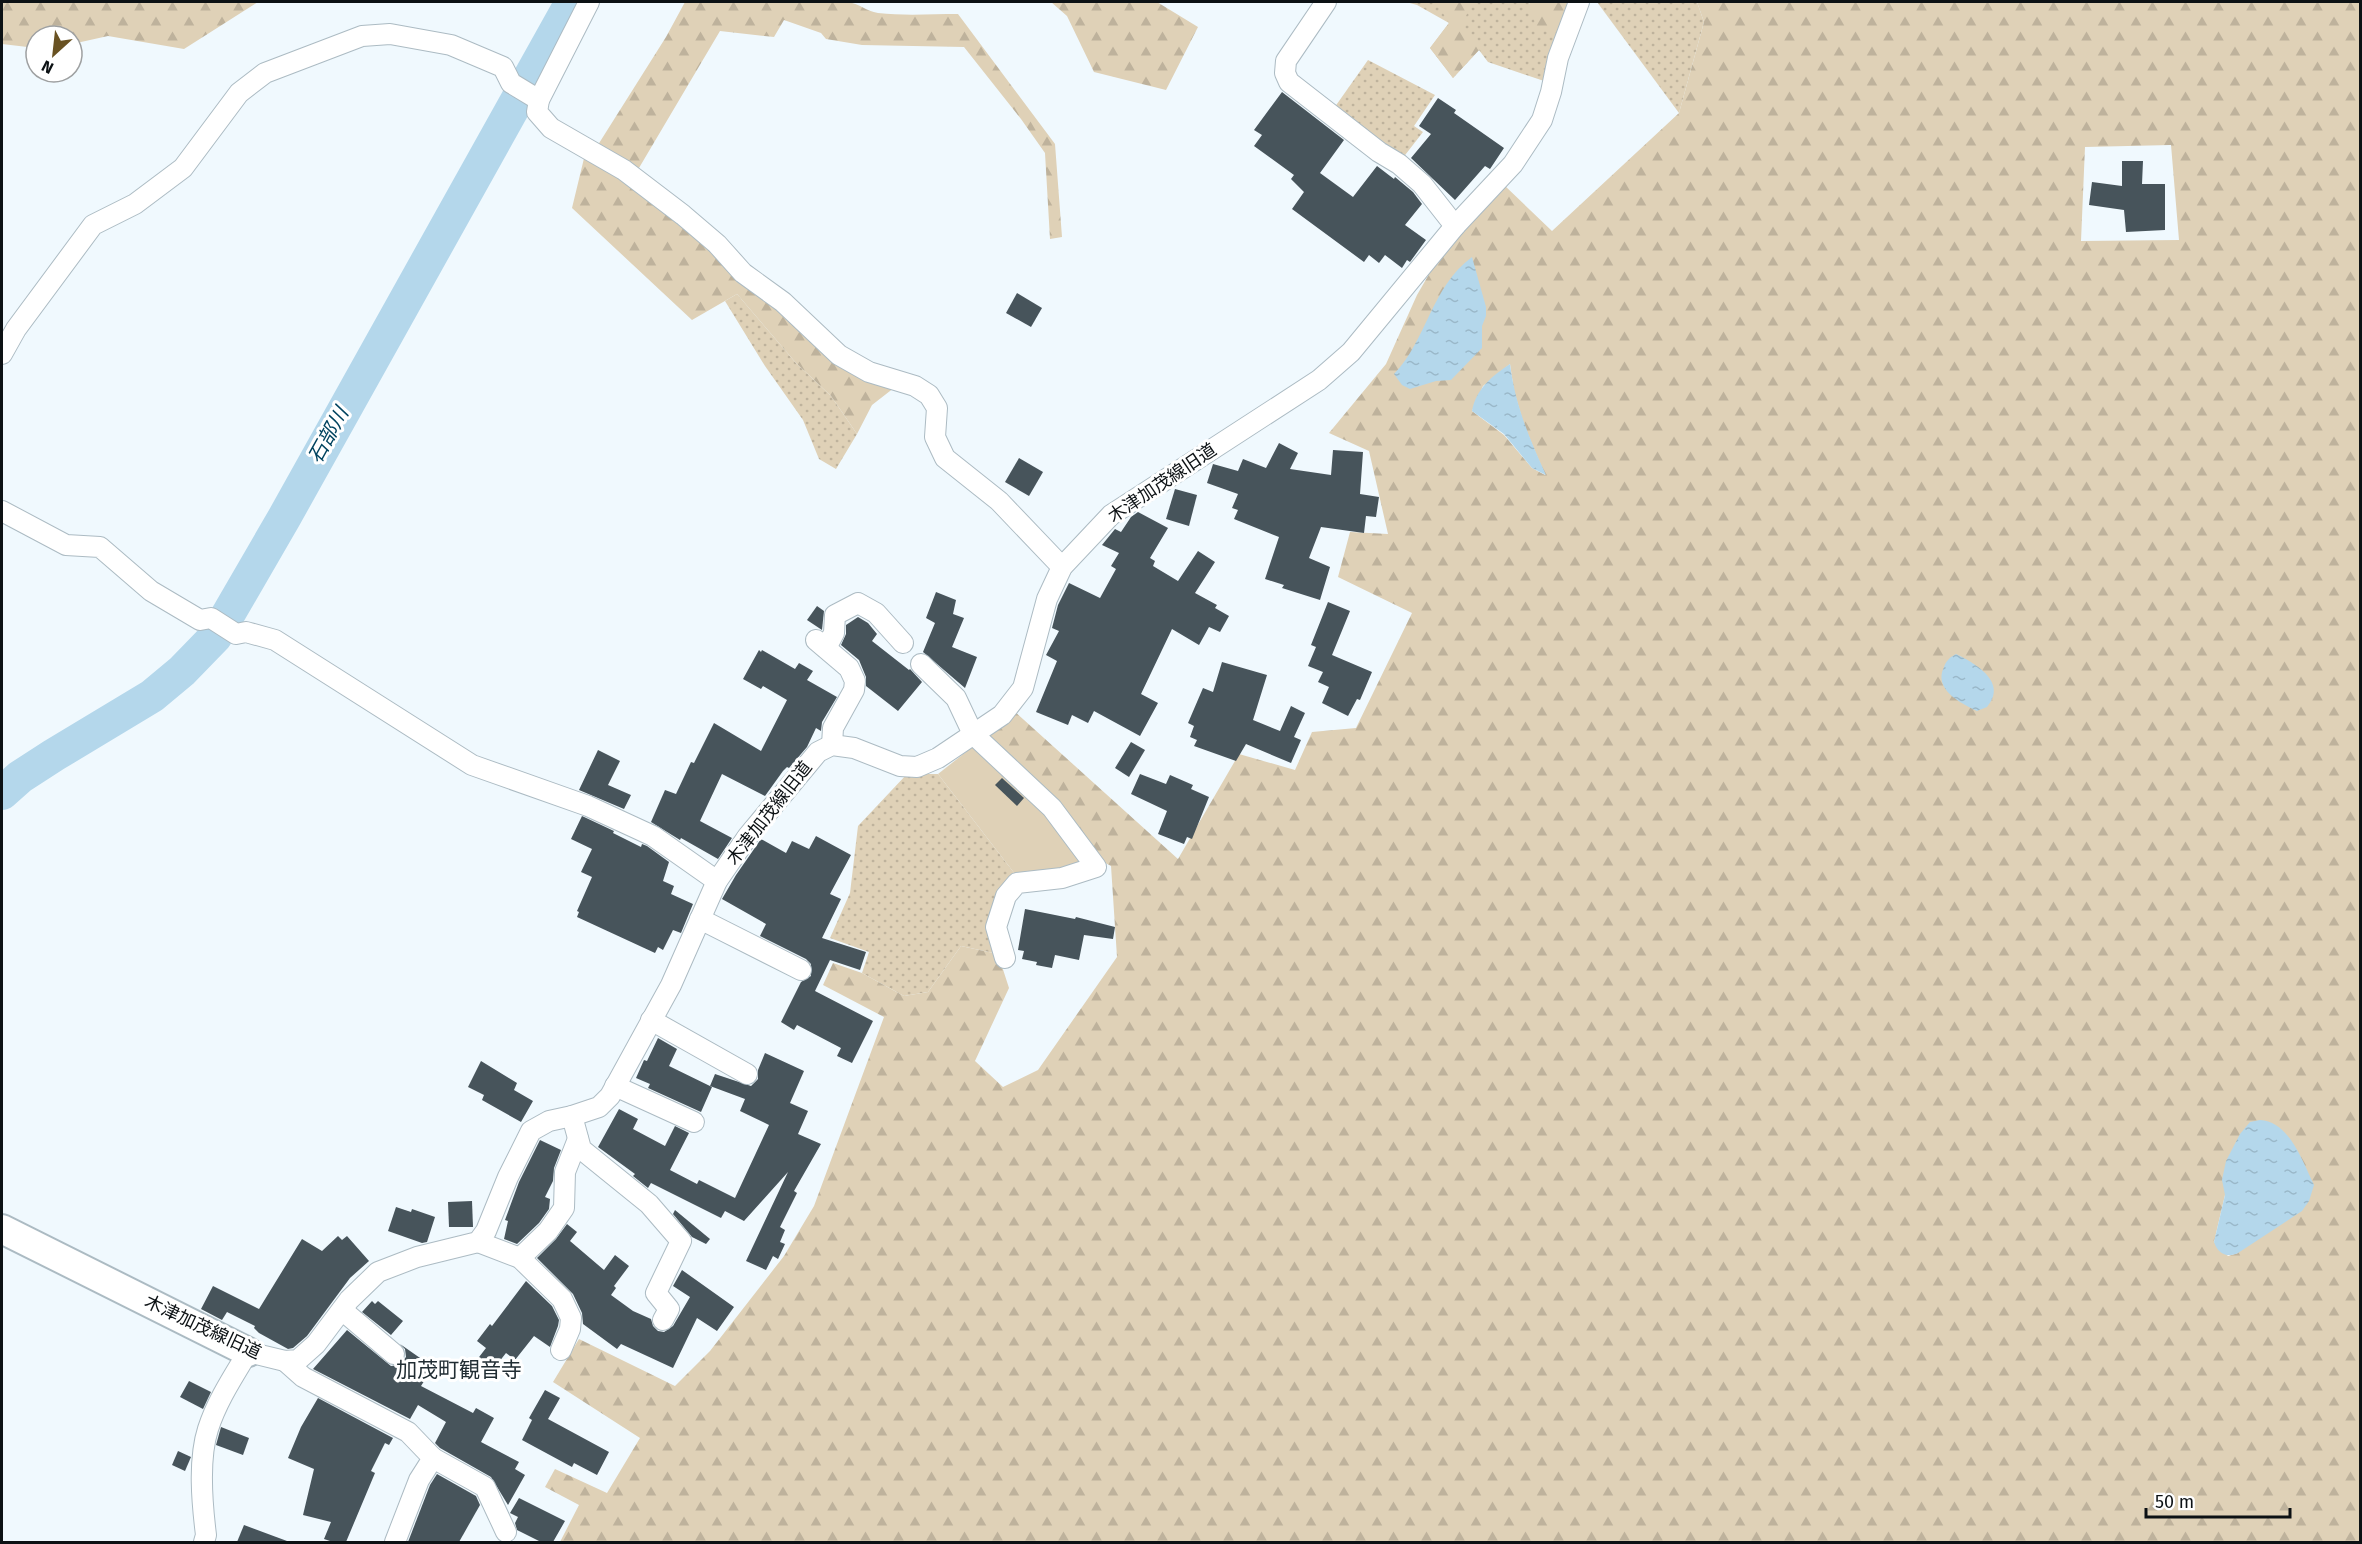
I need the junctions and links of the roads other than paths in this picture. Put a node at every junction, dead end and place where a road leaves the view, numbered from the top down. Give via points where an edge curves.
1 (589, 2) edge
2 (1326, 2) edge
3 (1580, 2) edge
4 (535, 98) junction
5 (1455, 226) junction
6 (2, 354) edge
7 (2, 511) edge
8 (1062, 567) junction
9 (903, 644) dead end
10 (921, 664) dead end
11 (973, 734) junction
12 (832, 745) junction
13 (717, 881) junction
14 (700, 919) junction
15 (1005, 958) dead end
16 (801, 969) dead end
17 (651, 1020) junction
18 (747, 1074) dead end
19 (615, 1086) junction
20 (572, 1116) junction
21 (694, 1122) dead end
22 (578, 1139) junction
23 (2, 1229) edge
24 (478, 1242) junction
25 (520, 1258) junction
26 (342, 1310) junction
27 (663, 1320) dead end
28 (561, 1350) dead end
29 (248, 1352) junction
30 (394, 1353) dead end
31 (285, 1361) junction
32 (433, 1458) junction
33 (506, 1532) dead end
34 (210, 1540) edge
35 (395, 1542) edge

1 - 4 street
2 - 5 street via 1286,61 1288,82 1399,164 1422,184
3 - 5 street, 木津加茂線旧道 via 1558,58 1542,120 1513,164
4 - 6 street via 511,83 503,67 451,45 390,34 362,36 265,73 239,93 183,168 135,204 93,225
4 - 8 street via 537,112 551,128 624,170 683,215 743,273 783,302 839,355 858,367 915,386 929,395 937,408 935,437 945,458 999,501
5 - 8 street, 木津加茂線旧道 via 1351,352 1319,380 1112,514
7 - 13 street via 66,545 100,547 151,591 200,620 211,618 236,634 246,632 275,640 472,765 588,806 653,836
8 - 11 street, 木津加茂線旧道 via 1044,608 1023,688 1002,715
9 - 12 street via 876,613 858,603 835,615 834,633 821,644 849,668 855,681 833,728
10 - 11 street via 956,698
11 - 12 street, 木津加茂線旧道 via 938,759 917,767 900,766 854,748
11 - 15 street via 1052,808 1096,867 1062,878 1017,883 1006,896 996,927
12 - 13 street, 木津加茂線旧道 via 818,752 794,780
13 - 14 street, 木津加茂線旧道
14 - 16 street
14 - 17 street, 木津加茂線旧道
17 - 18 street
17 - 19 street, 木津加茂線旧道
19 - 20 street, 木津加茂線旧道 via 599,1107
19 - 21 street
20 - 22 street
20 - 24 street, 木津加茂線旧道 via 549,1121 531,1131
22 - 25 street via 565,1172 564,1208 548,1231
22 - 27 street via 581,1149 649,1204 681,1242 656,1293 669,1309
23 - 29 street, 木津加茂線旧道
24 - 25 street
24 - 26 street, 木津加茂線旧道 via 417,1257 378,1272
25 - 28 street via 561,1299 571,1318
26 - 30 street
26 - 31 street, 木津加茂線旧道 via 316,1344 298,1360
29 - 31 street, 木津加茂線旧道
29 - 34 street via 223,1392 207,1431 202,1472
31 - 32 street via 303,1377 408,1432
32 - 33 street via 484,1487
32 - 35 street via 419,1480

